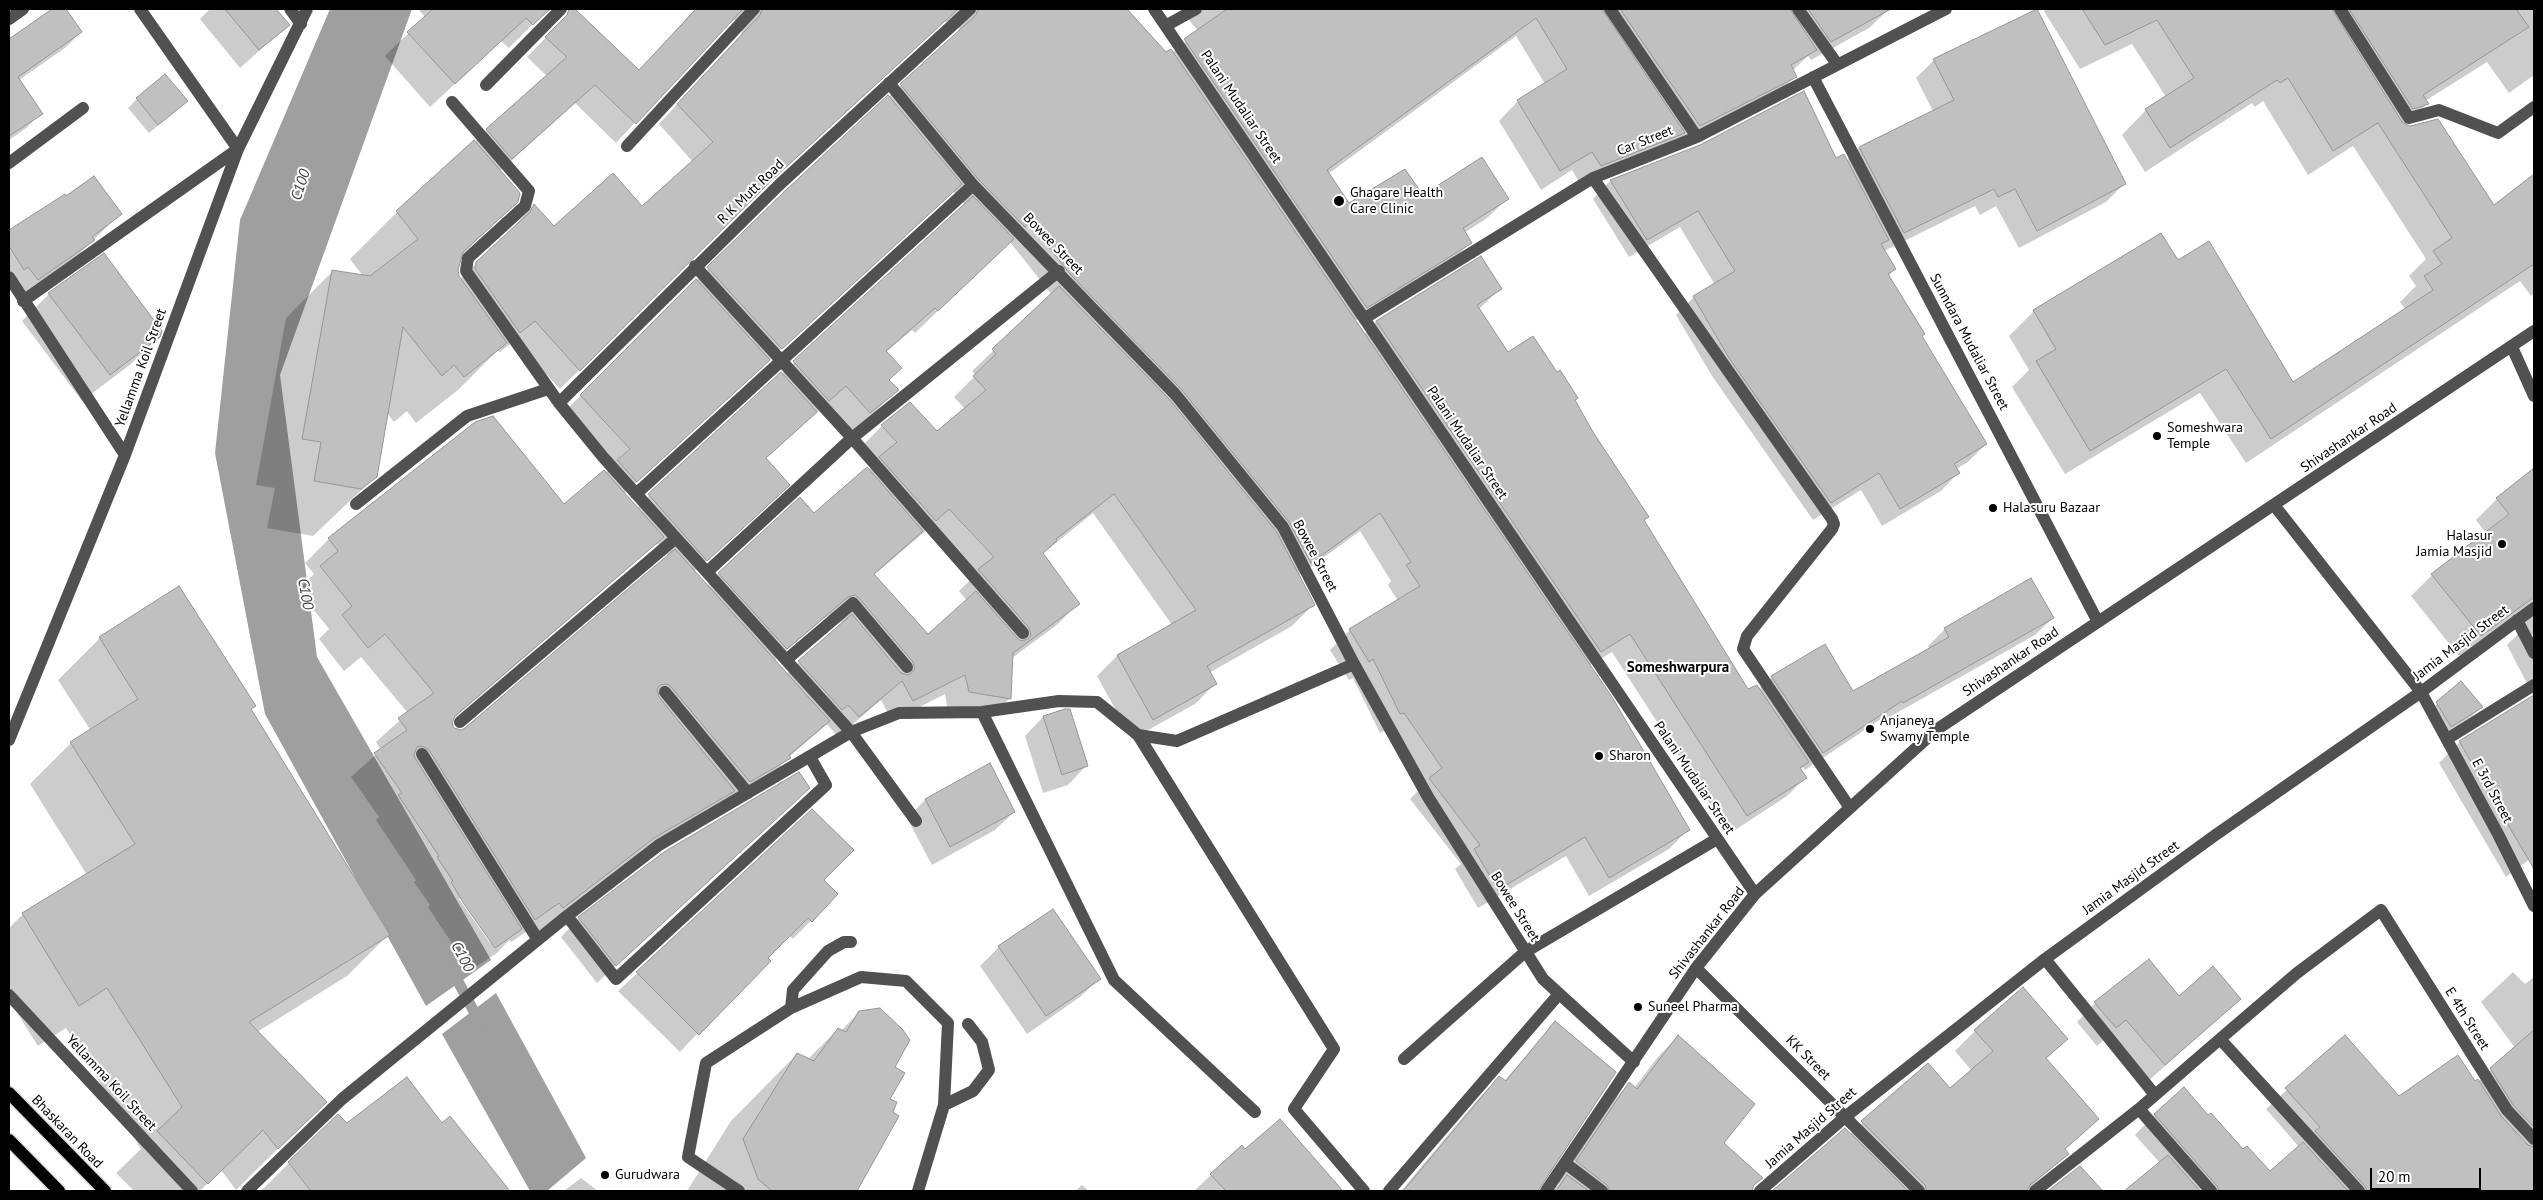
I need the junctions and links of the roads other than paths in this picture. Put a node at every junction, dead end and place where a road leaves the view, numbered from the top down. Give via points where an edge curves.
1 (23, 9) edge
2 (140, 9) edge
3 (290, 9) edge
4 (307, 9) edge
5 (561, 9) edge
6 (754, 9) edge
7 (970, 9) edge
8 (1154, 9) edge
9 (1196, 9) edge
10 (1610, 9) edge
11 (1798, 9) edge
12 (1946, 9) edge
13 (2340, 9) edge
14 (9, 19) edge
15 (301, 24) junction
16 (1167, 26) junction
17 (1837, 64) junction
18 (1813, 77) junction
19 (889, 83) junction
20 (486, 85) dead end
21 (452, 102) dead end
22 (2534, 107) edge
23 (83, 108) dead end
24 (1697, 137) junction
25 (627, 146) dead end
26 (238, 149) junction
27 (9, 162) edge
28 (1593, 178) junction
29 (974, 185) junction
30 (695, 266) junction
31 (1059, 271) junction
32 (9, 277) edge
33 (23, 301) junction
34 (1365, 318) junction
35 (2534, 331) edge
36 (2512, 347) junction
37 (780, 361) junction
38 (545, 385) junction
39 (2534, 396) edge
40 (558, 403) junction
41 (852, 438) junction
42 (125, 455) junction
43 (636, 494) junction
44 (356, 504) dead end
45 (2274, 506) junction
46 (676, 538) junction
47 (707, 572) junction
48 (2534, 608) edge
49 (2517, 620) junction
50 (2098, 622) junction
51 (1023, 633) dead end
52 (2534, 652) edge
53 (786, 660) junction
54 (1354, 664) junction
55 (907, 667) dead end
56 (2534, 685) edge
57 (665, 692) dead end
58 (2421, 692) junction
59 (982, 712) junction
60 (460, 722) dead end
61 (851, 732) junction
62 (1138, 735) junction
63 (2446, 739) junction
64 (9, 740) edge
65 (422, 754) dead end
66 (810, 757) junction
67 (748, 793) junction
68 (1850, 808) junction
69 (916, 821) dead end
70 (1717, 839) junction
71 (1755, 894) junction
72 (2534, 906) edge
73 (567, 916) junction
74 (538, 940) junction
75 (851, 942) dead end
76 (1525, 952) junction
77 (2045, 959) junction
78 (1696, 968) junction
79 (9, 994) edge
80 (1559, 994) junction
81 (791, 1008) junction
82 (968, 1024) dead end
83 (2220, 1039) junction
84 (1404, 1059) dead end
85 (1634, 1062) junction
86 (9, 1093) edge
87 (2155, 1095) junction
88 (944, 1106) junction
89 (2139, 1109) junction
90 (1255, 1112) dead end
91 (1844, 1117) junction
92 (2534, 1139) edge
93 (9, 1140) edge
94 (1565, 1163) junction
95 (59, 1191) edge
96 (104, 1191) edge
97 (192, 1191) edge
98 (246, 1191) edge
99 (739, 1191) edge
100 (918, 1191) edge
101 (1364, 1191) edge
102 (1389, 1191) edge
103 (1546, 1191) edge
104 (1602, 1191) edge
105 (1760, 1191) edge
106 (1919, 1191) edge
107 (2035, 1191) edge
108 (2211, 1191) edge
109 (2359, 1191) edge

1 - 14 street
2 - 26 street
3 - 15 street
4 - 15 street, Yellamma Koil Street
5 - 20 street
6 - 25 street
7 - 19 street, R K Mutt Road
8 - 16 street, Palani Mudaliar Street
9 - 16 street
10 - 24 street
11 - 17 street
12 - 17 street, Car Street
13 - 22 street via 2409,118 2440,110 2498,133
15 - 26 street, Yellamma Koil Street
16 - 34 street, Palani Mudaliar Street
17 - 18 street, Car Street
18 - 24 street, Car Street
18 - 50 street, Sunndara Mudaliar Street
19 - 29 street, Bowee Street
19 - 30 street, R K Mutt Road
21 - 38 street via 529,191 525,206 468,258 466,268
23 - 27 street
24 - 28 street, Car Street
26 - 33 street
26 - 42 street, Yellamma Koil Street
28 - 34 street, Car Street
28 - 68 street via 1834,524 1747,636 1743,649
29 - 31 street, Bowee Street
29 - 37 street
30 - 37 street
30 - 40 street, R K Mutt Road
31 - 41 street
31 - 54 street, Bowee Street via 1175,394 1283,527
32 - 33 street
33 - 42 street
34 - 70 street, Palani Mudaliar Street
35 - 36 street, Shivashankar Road
36 - 39 street
36 - 45 street, Shivashankar Road
37 - 41 street
37 - 43 street
38 - 40 street
38 - 44 street via 468,416
40 - 43 street
41 - 47 street
41 - 51 street
42 - 64 street, Yellamma Koil Street
43 - 46 street
45 - 50 street, Shivashankar Road
45 - 58 street, E 3rd Street
46 - 47 street
46 - 60 street
47 - 53 street
48 - 49 street, Jamia Masjid Street
49 - 52 street
49 - 58 street, Jamia Masjid Street
50 - 68 street, Shivashankar Road via 1936,730
53 - 55 street via 854,603
53 - 61 street
54 - 62 street via 1177,742
54 - 76 street, Bowee Street via 1428,797
56 - 63 street
57 - 67 street
58 - 63 street, E 3rd Street
58 - 77 street, Jamia Masjid Street via 2268,797
59 - 61 street via 899,712
59 - 62 street via 1059,701 1097,702
59 - 90 street via 1114,980
61 - 66 street
61 - 69 street
62 - 101 street via 1334,1049 1294,1109
63 - 72 street, E 3rd Street
65 - 74 street
66 - 67 street
66 - 73 street via 826,785 616,979
67 - 73 street via 659,845
68 - 71 street, Shivashankar Road
70 - 71 street, Palani Mudaliar Street
70 - 76 street
71 - 78 street, Shivashankar Road
73 - 74 street
74 - 98 street via 342,1099
75 - 81 street via 844,942 828,951 793,990
76 - 80 street, Bowee Street via 1543,979
76 - 84 street
77 - 87 street
77 - 91 street, Jamia Masjid Street
78 - 85 street, Shivashankar Road
78 - 91 street, KK Street
79 - 97 street, Yellamma Koil Street
80 - 85 street, Bowee Street
80 - 102 street
81 - 88 street via 861,977 906,981 948,1023
81 - 99 street via 706,1063 688,1158
82 - 88 street via 982,1042 989,1070 973,1091
83 - 87 street
83 - 92 street, E 4th Street via 2298,973 2381,910 2507,1110
83 - 109 street
85 - 94 street, Shivashankar Road
86 - 96 main road, Bhaskaran Road
87 - 89 street
88 - 100 street
89 - 107 street
89 - 108 street
91 - 105 street, Jamia Masjid Street
91 - 106 street, KK Street
93 - 95 main road
94 - 103 street, Shivashankar Road
94 - 104 street

